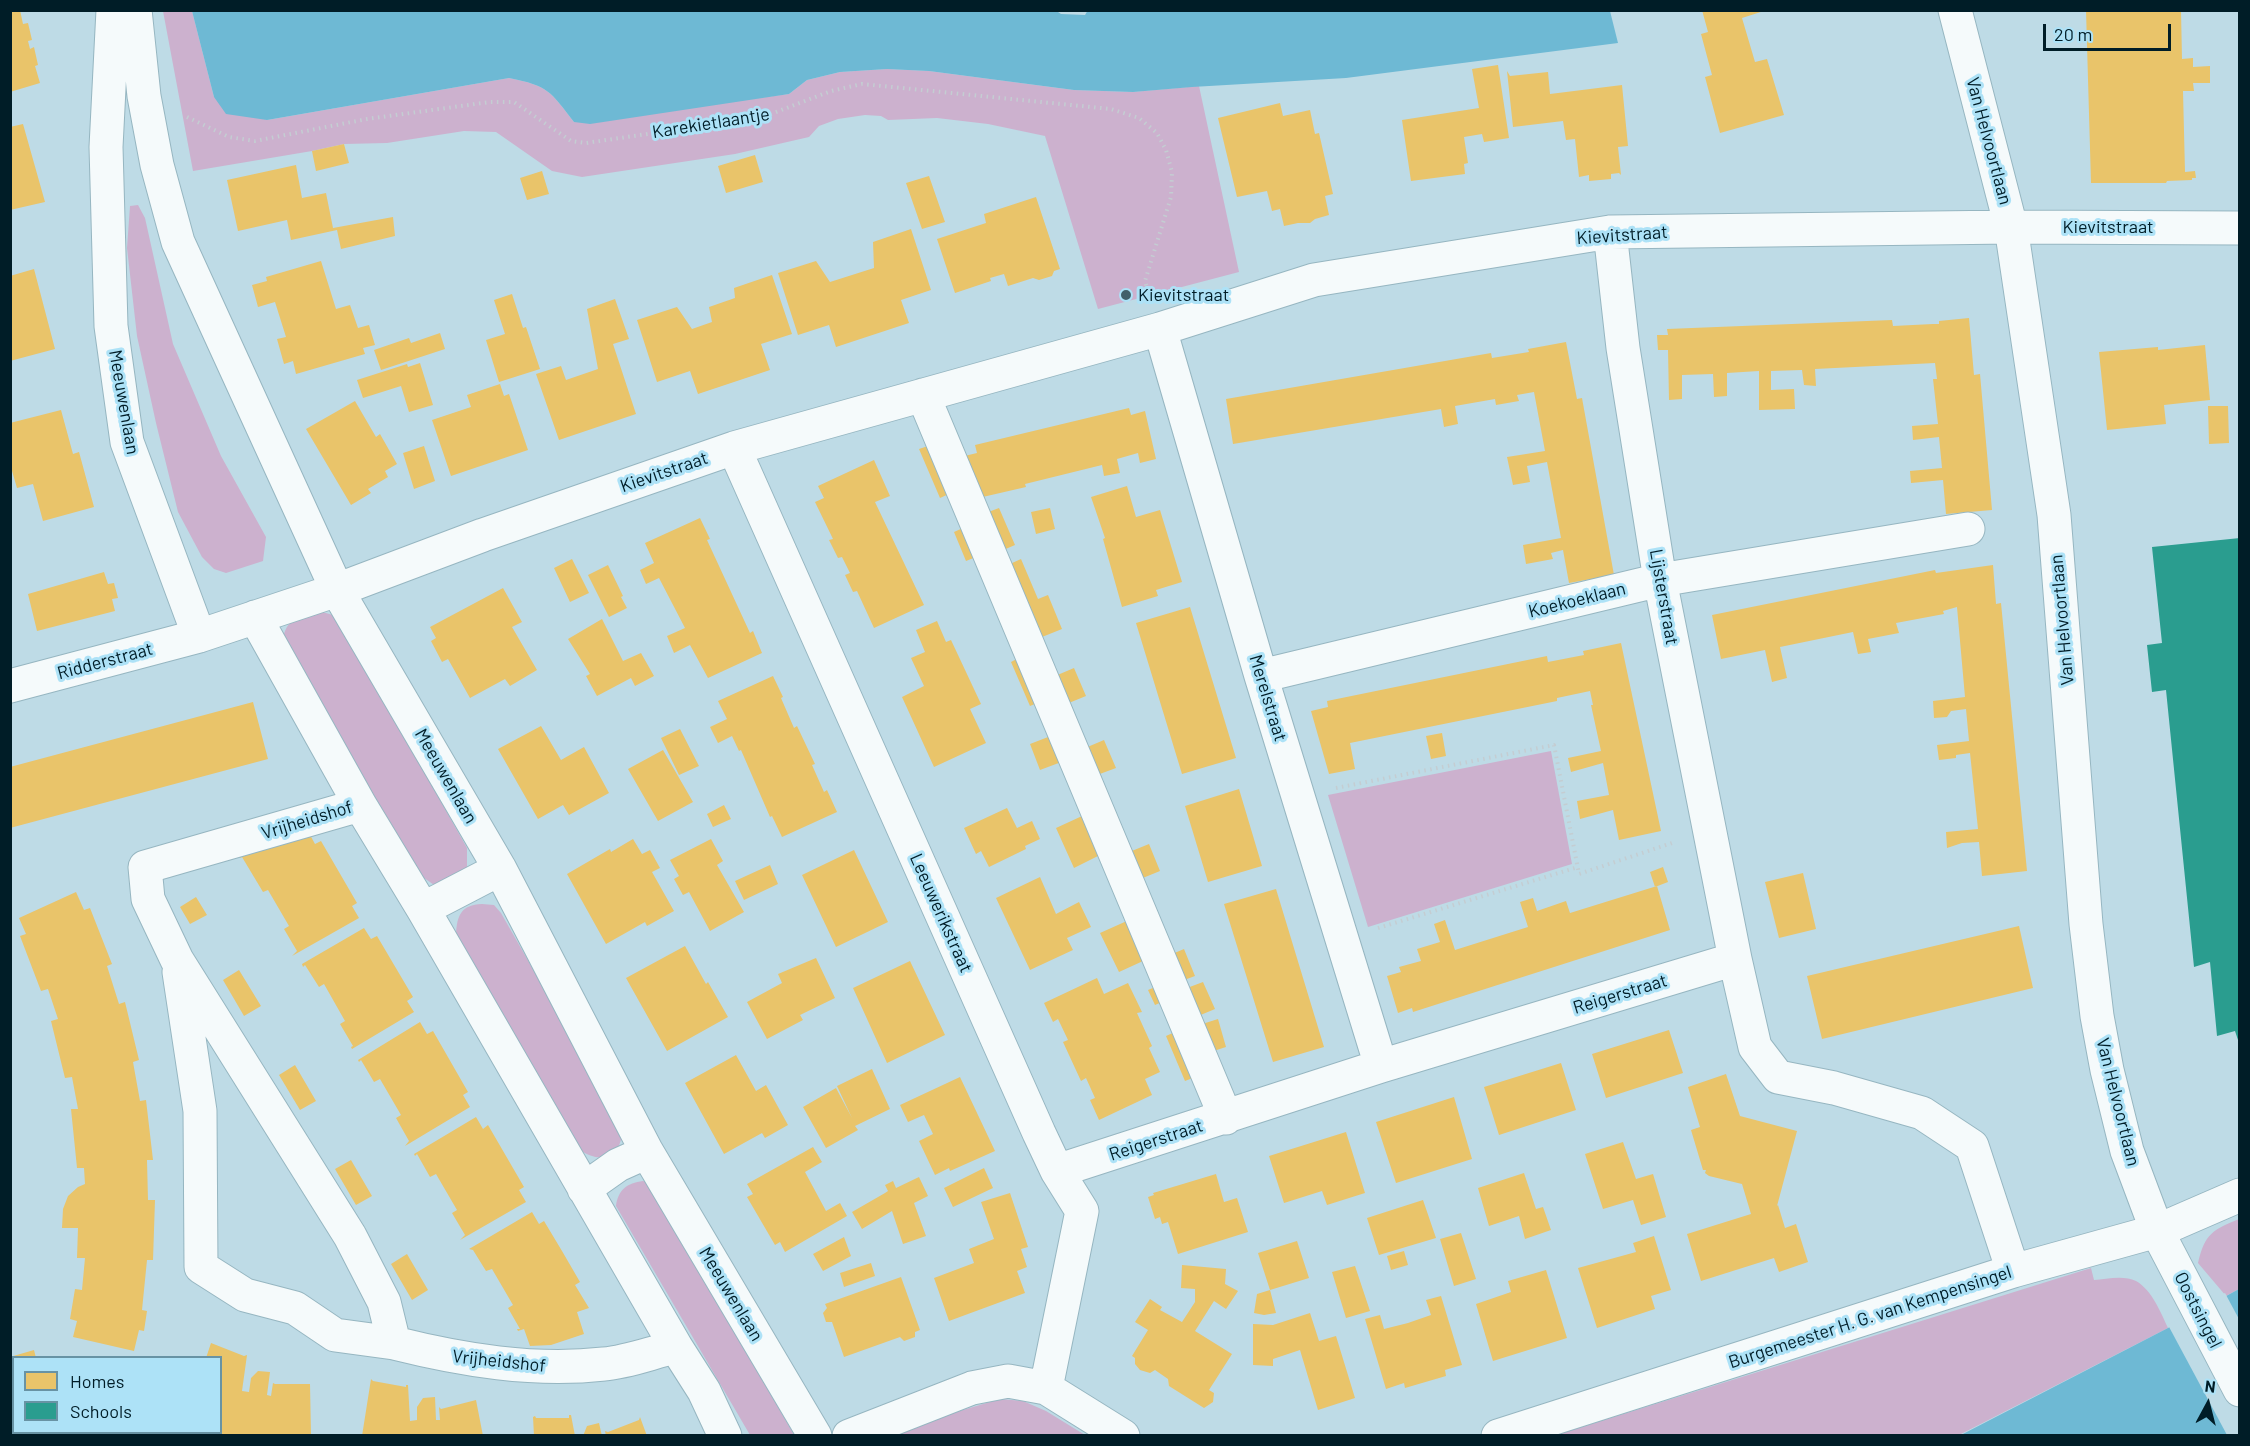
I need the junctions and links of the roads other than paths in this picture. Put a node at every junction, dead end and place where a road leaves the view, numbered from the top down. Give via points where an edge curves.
1 (113, 10) edge
2 (135, 10) edge
3 (1955, 10) edge
4 (2011, 227) junction
5 (2240, 228) edge
6 (1610, 232) junction
7 (1160, 329) junction
8 (923, 395) junction
9 (734, 448) junction
10 (1968, 529) dead end
11 (1660, 580) junction
12 (337, 590) junction
13 (255, 617) junction
14 (199, 636) junction
15 (1261, 676) junction
16 (10, 686) edge
17 (360, 805) junction
18 (500, 869) junction
19 (423, 909) junction
20 (1735, 959) junction
21 (177, 960) junction
22 (1381, 1066) junction
23 (1226, 1118) junction
24 (647, 1152) junction
25 (1058, 1171) junction
26 (584, 1189) junction
27 (2240, 1195) edge
28 (2157, 1231) junction
29 (2013, 1271) junction
30 (394, 1343) junction
31 (676, 1347) junction
32 (1046, 1388) junction
33 (2240, 1390) edge
34 (725, 1436) edge
35 (815, 1436) edge
36 (849, 1436) edge
37 (1123, 1436) edge
38 (1498, 1436) edge

1 - 14 street, Meeuwenlaan via 106,147 111,326 127,442
2 - 12 street, Meeuwenlaan via 144,96 178,242
3 - 4 street, Van Helvoortlaan
4 - 5 street, Kievitstraat
4 - 6 street, Kievitstraat
4 - 28 street, Van Helvoortlaan via 2054,515 2086,924 2097,1016 2127,1151
6 - 7 street, Kievitstraat via 1314,280
6 - 11 street, Lijsterstraat via 1623,348
7 - 8 street, Kievitstraat
7 - 15 street, Merelstraat
8 - 9 street, Kievitstraat
8 - 23 street
9 - 12 street, Kievitstraat
9 - 25 street, Leeuwerikstraat
10 - 11 street, Koekoeklaan
11 - 15 street, Koekoeklaan
11 - 20 street, Lijsterstraat
12 - 13 street
12 - 18 street, Meeuwenlaan
13 - 14 street
13 - 17 street, Vrijheidshof
14 - 16 street, Ridderstraat
15 - 22 street, Merelstraat
17 - 19 street
17 - 21 street, Vrijheidshof via 145,867 148,899
18 - 19 street
18 - 24 street, Meeuwenlaan
19 - 26 street
20 - 22 street, Reigerstraat
20 - 29 street via 1755,1047 1778,1077 1922,1113 1972,1146
21 - 30 street, Vrijheidshof via 350,1236 384,1302
21 - 30 street, Vrijheidshof via 200,1111 201,1267 245,1295 295,1308 335,1335
22 - 23 street, Reigerstraat
23 - 25 street, Reigerstraat
24 - 26 street via 618,1165
24 - 35 street, Meeuwenlaan
25 - 32 street, Leeuwerikstraat via 1082,1211
26 - 31 street
27 - 28 street, Burgemeester H. G. van Kempensingel
28 - 29 street, Burgemeester H. G. van Kempensingel
28 - 33 street, Oostsingel
29 - 38 street, Burgemeester H. G. van Kempensingel
30 - 31 street, Vrijheidshof via 441,1355 533,1367 605,1364
31 - 34 street via 704,1391
32 - 36 street via 1008,1381 972,1388
32 - 37 street

